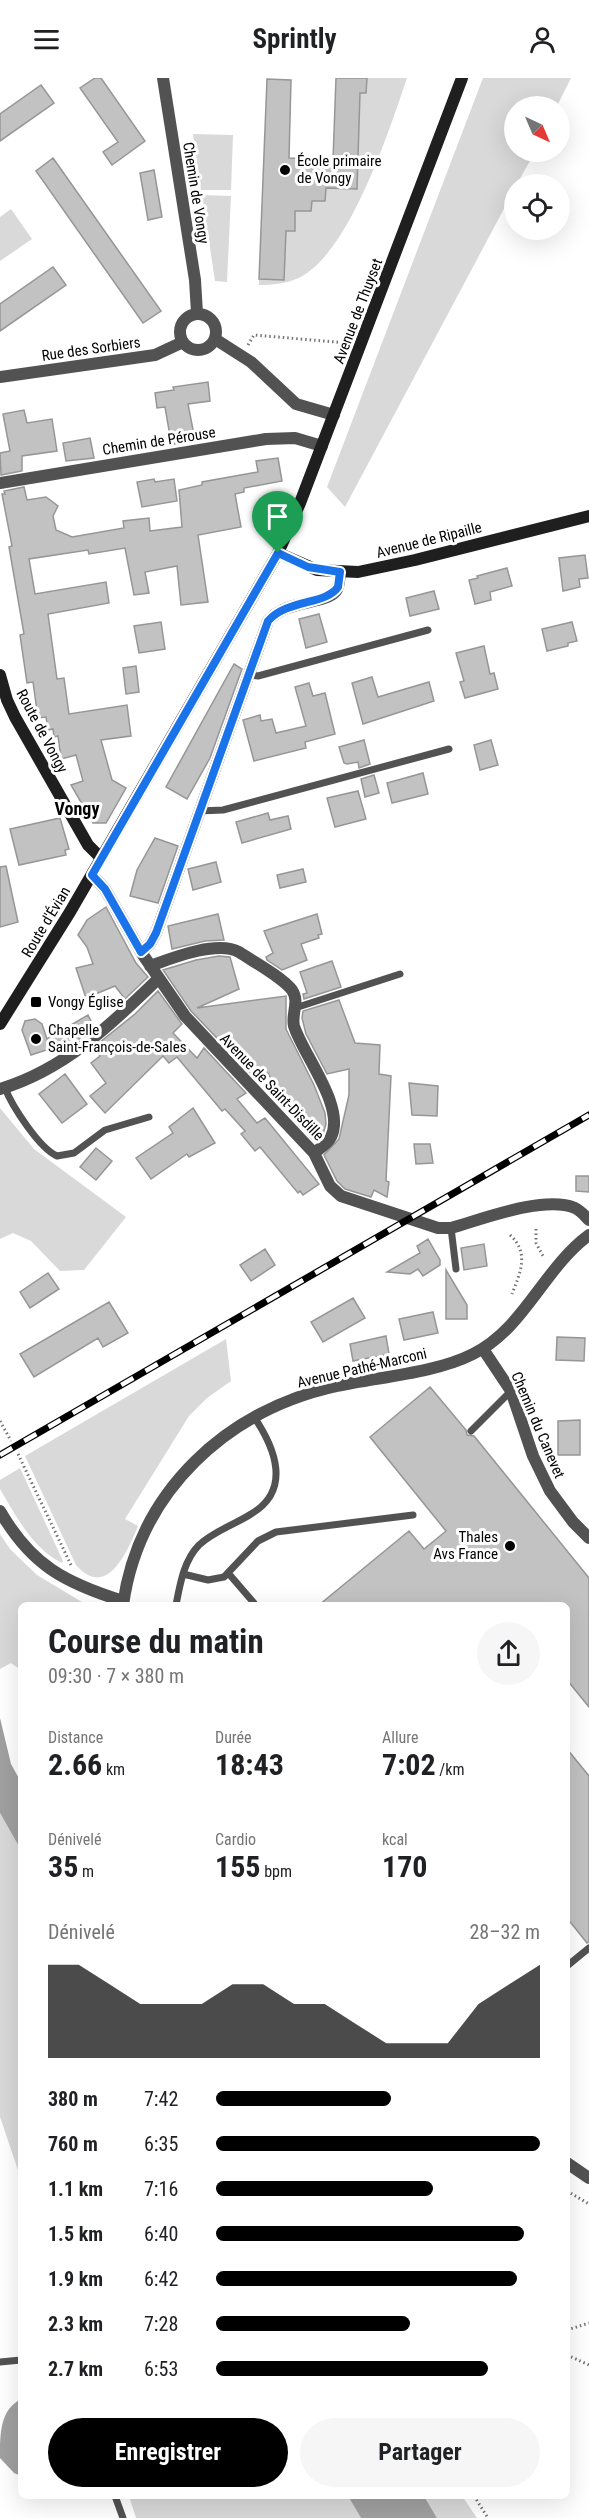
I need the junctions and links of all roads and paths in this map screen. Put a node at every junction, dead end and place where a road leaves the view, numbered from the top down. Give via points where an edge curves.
1 (163, 78) edge
2 (462, 78) edge
3 (196, 313) junction
4 (215, 339) junction
5 (183, 342) junction
6 (343, 342) dead end
7 (246, 348) dead end
8 (0, 377) edge
9 (334, 415) junction
10 (322, 446) junction
11 (0, 483) edge
12 (589, 516) edge
13 (278, 553) junction
14 (340, 572) junction
15 (428, 630) dead end
16 (0, 675) edge
17 (247, 675) junction
18 (449, 749) dead end
19 (199, 811) junction
20 (101, 858) junction
21 (92, 875) junction
22 (141, 952) junction
23 (150, 966) junction
24 (400, 974) dead end
25 (159, 978) junction
26 (295, 1008) junction
27 (0, 1024) edge
28 (2, 1089) edge
29 (149, 1117) dead end
30 (314, 1152) junction
31 (589, 1220) edge
32 (451, 1228) junction
33 (536, 1229) dead end
34 (589, 1234) edge
35 (510, 1235) dead end
36 (543, 1256) dead end
37 (456, 1269) dead end
38 (512, 1294) dead end
39 (483, 1349) junction
40 (511, 1392) junction
41 (254, 1417) junction
42 (0, 1421) edge
43 (471, 1431) dead end
44 (11, 1441) dead end
45 (18, 1454) dead end
46 (0, 1511) edge
47 (413, 1515) dead end
48 (589, 1538) edge
49 (183, 1574) junction
50 (229, 1574) junction
51 (76, 1584) junction
52 (121, 1602) edge
53 (123, 1602) edge
54 (177, 1602) edge
55 (253, 1602) edge
56 (589, 1948) edge
57 (570, 1964) edge
58 (570, 2165) edge
59 (589, 2178) edge
60 (570, 2193) edge
61 (589, 2204) edge
62 (589, 2323) edge
63 (570, 2329) edge
64 (570, 2356) edge
65 (18, 2360) edge
66 (0, 2362) edge
67 (589, 2365) edge
68 (116, 2499) edge
69 (476, 2499) edge
70 (123, 2518) edge
71 (488, 2518) edge

1 - 3 street, Chemin de Vongy via 195,280
2 - 9 street, Avenue de Thuyset
3 - 4 street via 214,321
3 - 5 street via 182,324
4 - 5 street via 212,345 200,350
4 - 9 street via 251,362 296,404
5 - 8 street, Rue des Sorbiers via 155,355
6 - 7 path via 254,336
9 - 10 street, Avenue de Thuyset
10 - 11 street, Chemin de Pérouse via 295,438 266,439
10 - 13 street, Avenue de Thuyset
12 - 14 street, Avenue de Ripaille via 398,564
13 - 14 street, Avenue de Ripaille via 308,567
13 - 20 street, Route d'Évian
14 - 17 street via 338,587 328,596 274,614 264,629
15 - 17 lane via 258,676
16 - 20 street, Route de Vongy via 15,717 88,844
17 - 19 street
18 - 19 lane via 223,810
19 - 22 street via 156,933
20 - 21 street, Route d'Évian
21 - 22 street, Avenue de Saint-Disdille via 105,889
21 - 27 street, Route d'Évian
22 - 23 street, Avenue de Saint-Disdille
23 - 25 street, Avenue de Saint-Disdille
23 - 26 street via 187,954 235,949 287,985 294,995
24 - 26 lane
25 - 28 street via 66,1059
25 - 30 street, Avenue de Saint-Disdille via 194,1027
26 - 30 street via 293,1023 326,1089 334,1123 329,1142
28 - 29 lane via 46,1149 57,1156 74,1153 105,1130
30 - 32 street, Avenue de Saint-Disdille via 330,1186 341,1196 438,1228
31 - 32 street, Avenue de Saint-Disdille via 572,1207 538,1206
32 - 37 lane
33 - 36 path
34 - 39 street, Avenue Pathé-Marconi via 561,1260 505,1331
35 - 38 path via 519,1245 522,1257
39 - 40 street, Chemin du Canevet
39 - 41 street, Avenue Pathé-Marconi via 447,1364 314,1392
40 - 43 lane
40 - 48 street, Chemin du Canevet via 541,1474 561,1507
41 - 49 lane via 276,1459 272,1490 253,1513 198,1546
41 - 53 street, Avenue Pathé-Marconi via 208,1447 173,1485 145,1532
42 - 44 path
45 - 51 path via 69,1560
46 - 51 street via 37,1561
47 - 50 lane via 276,1532 258,1541
49 - 50 lane via 213,1580
49 - 54 lane
50 - 55 lane
51 - 52 street
56 - 57 lane
58 - 59 street
60 - 61 path
62 - 63 path
64 - 67 path
65 - 66 lane
68 - 70 lane
69 - 71 path

